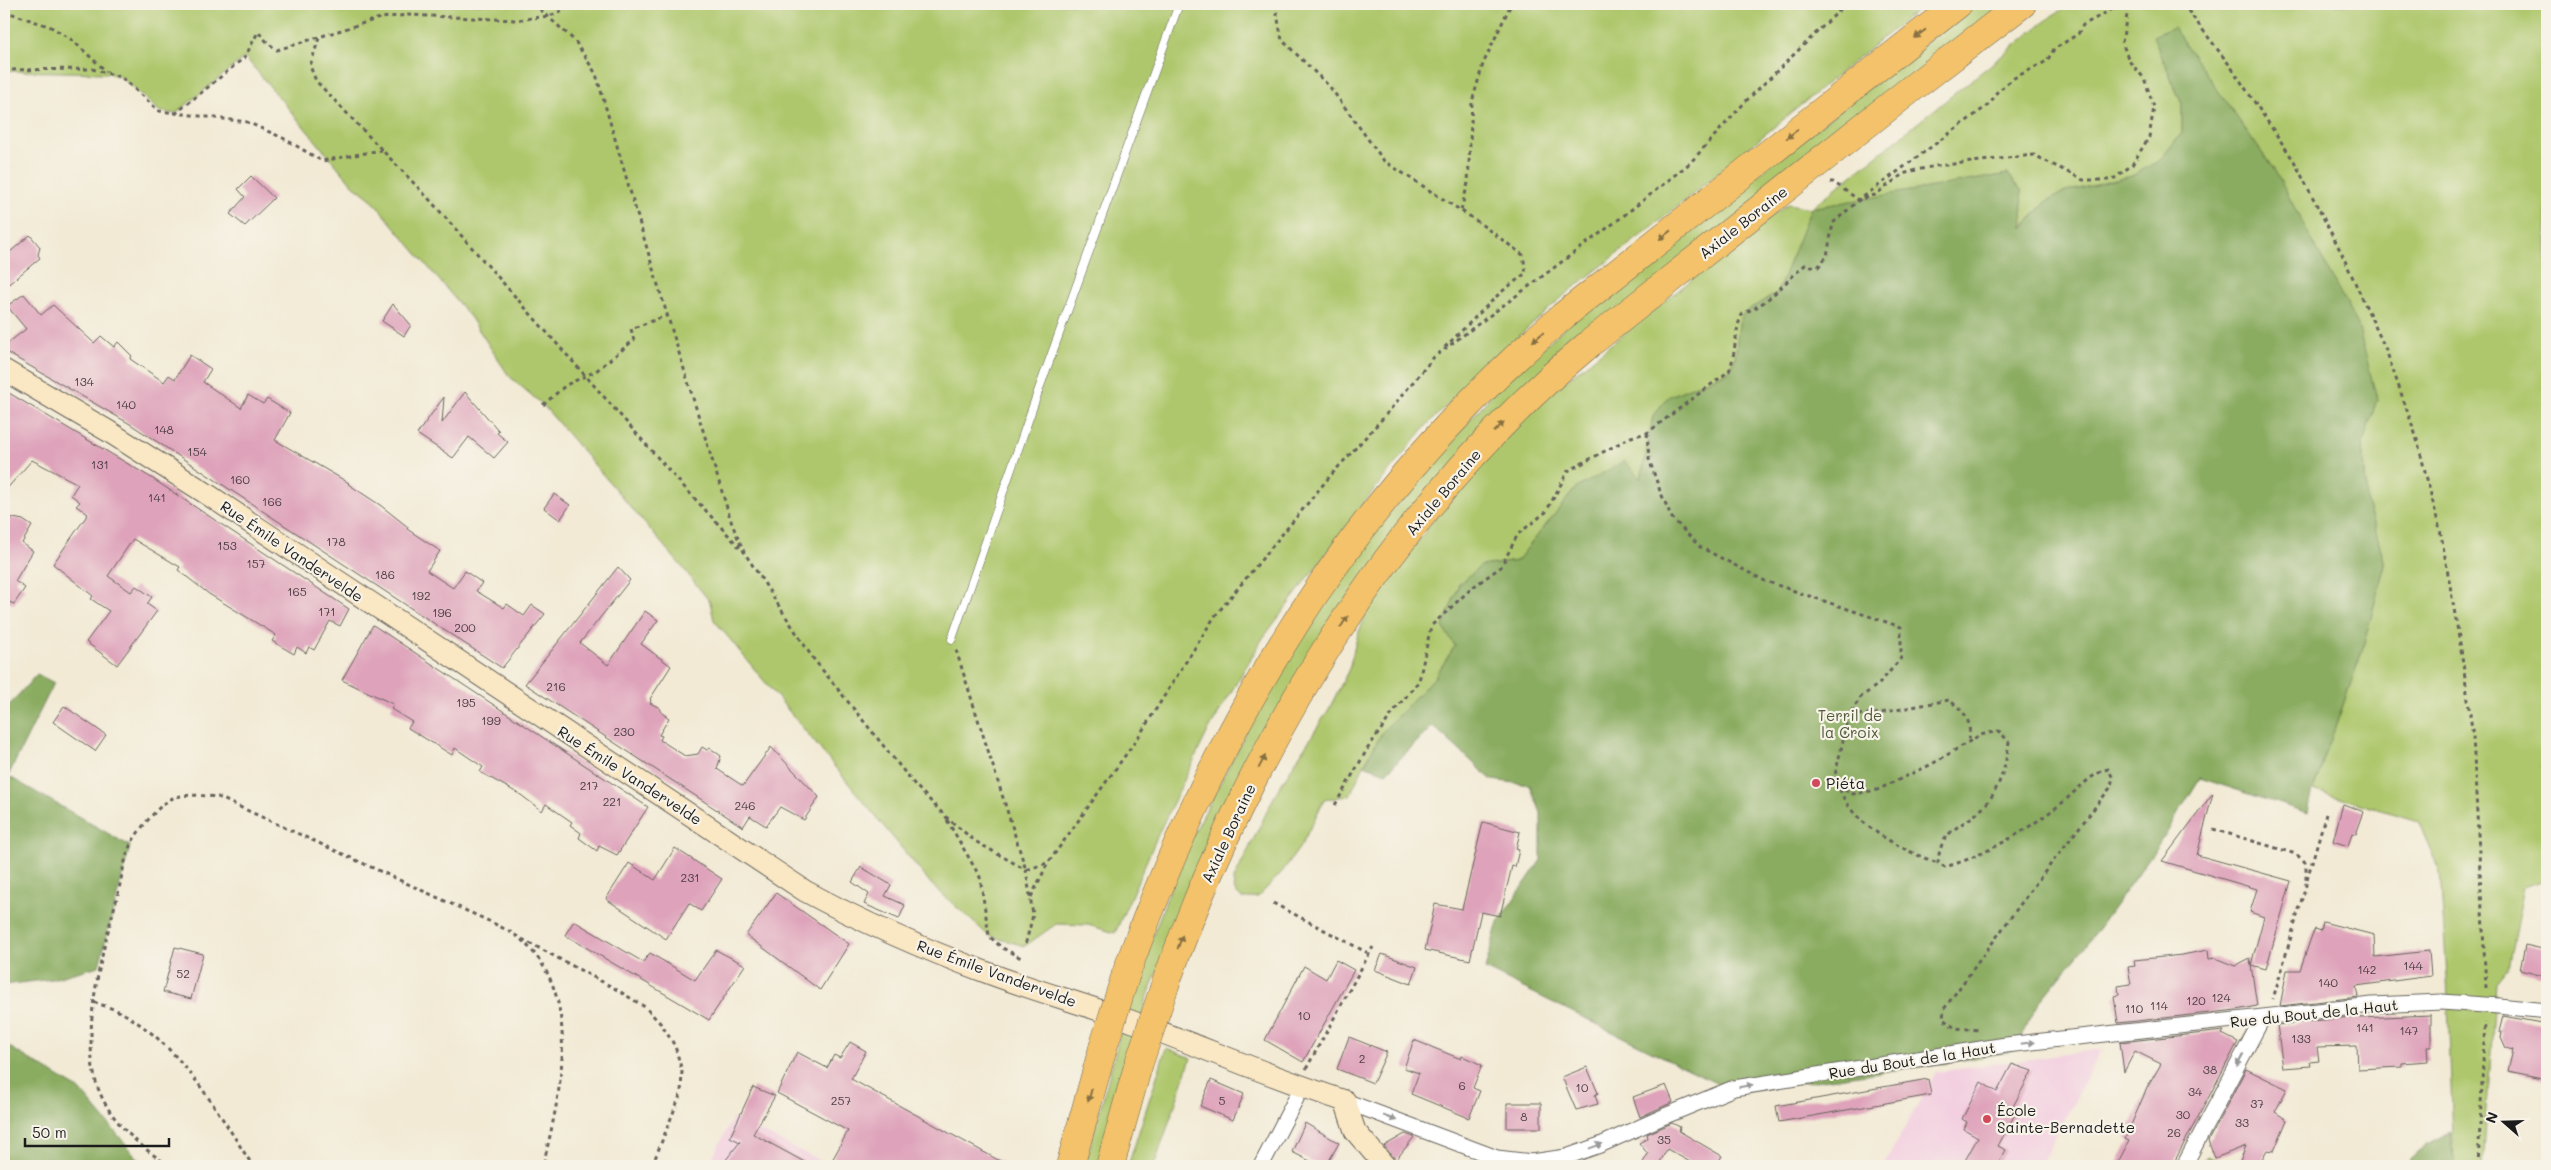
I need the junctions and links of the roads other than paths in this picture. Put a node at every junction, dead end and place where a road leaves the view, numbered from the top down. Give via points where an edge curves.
1 (1178, 4) edge
2 (1958, 4) edge
3 (2022, 4) edge
4 (4, 370) edge
5 (952, 639) road end
6 (2547, 1011) edge
7 (2265, 1017) junction
8 (1300, 1086) junction
9 (1345, 1101) junction
10 (1070, 1166) edge
11 (1110, 1166) edge
12 (1261, 1166) edge
13 (1385, 1166) edge
14 (2184, 1166) edge

1 - 5 lane
2 -> 10 highway, bridge via 1520,352 1417,460 1327,575 1296,619 1252,696 1186,824 1126,974
11 -> 3 highway, Axiale Boraine, bridge via 1164,988 1217,851 1292,705 1362,595 1425,510 1489,437 1549,378
4 - 8 street, Rue Émile Vandervelde via 204,492 832,906 990,974 1182,1039
6 - 7 street, Rue du Bout de la Haut, bridge via 2442,1002 2372,1005
9 -> 7 street, Rue du Bout de la Haut via 1497,1158 1532,1162 1566,1157 1600,1145 1734,1088 2006,1045
7 -> 14 street
8 - 9 street, Rue du Bout de la Haut
8 - 12 street
9 - 13 street via 1355,1131

